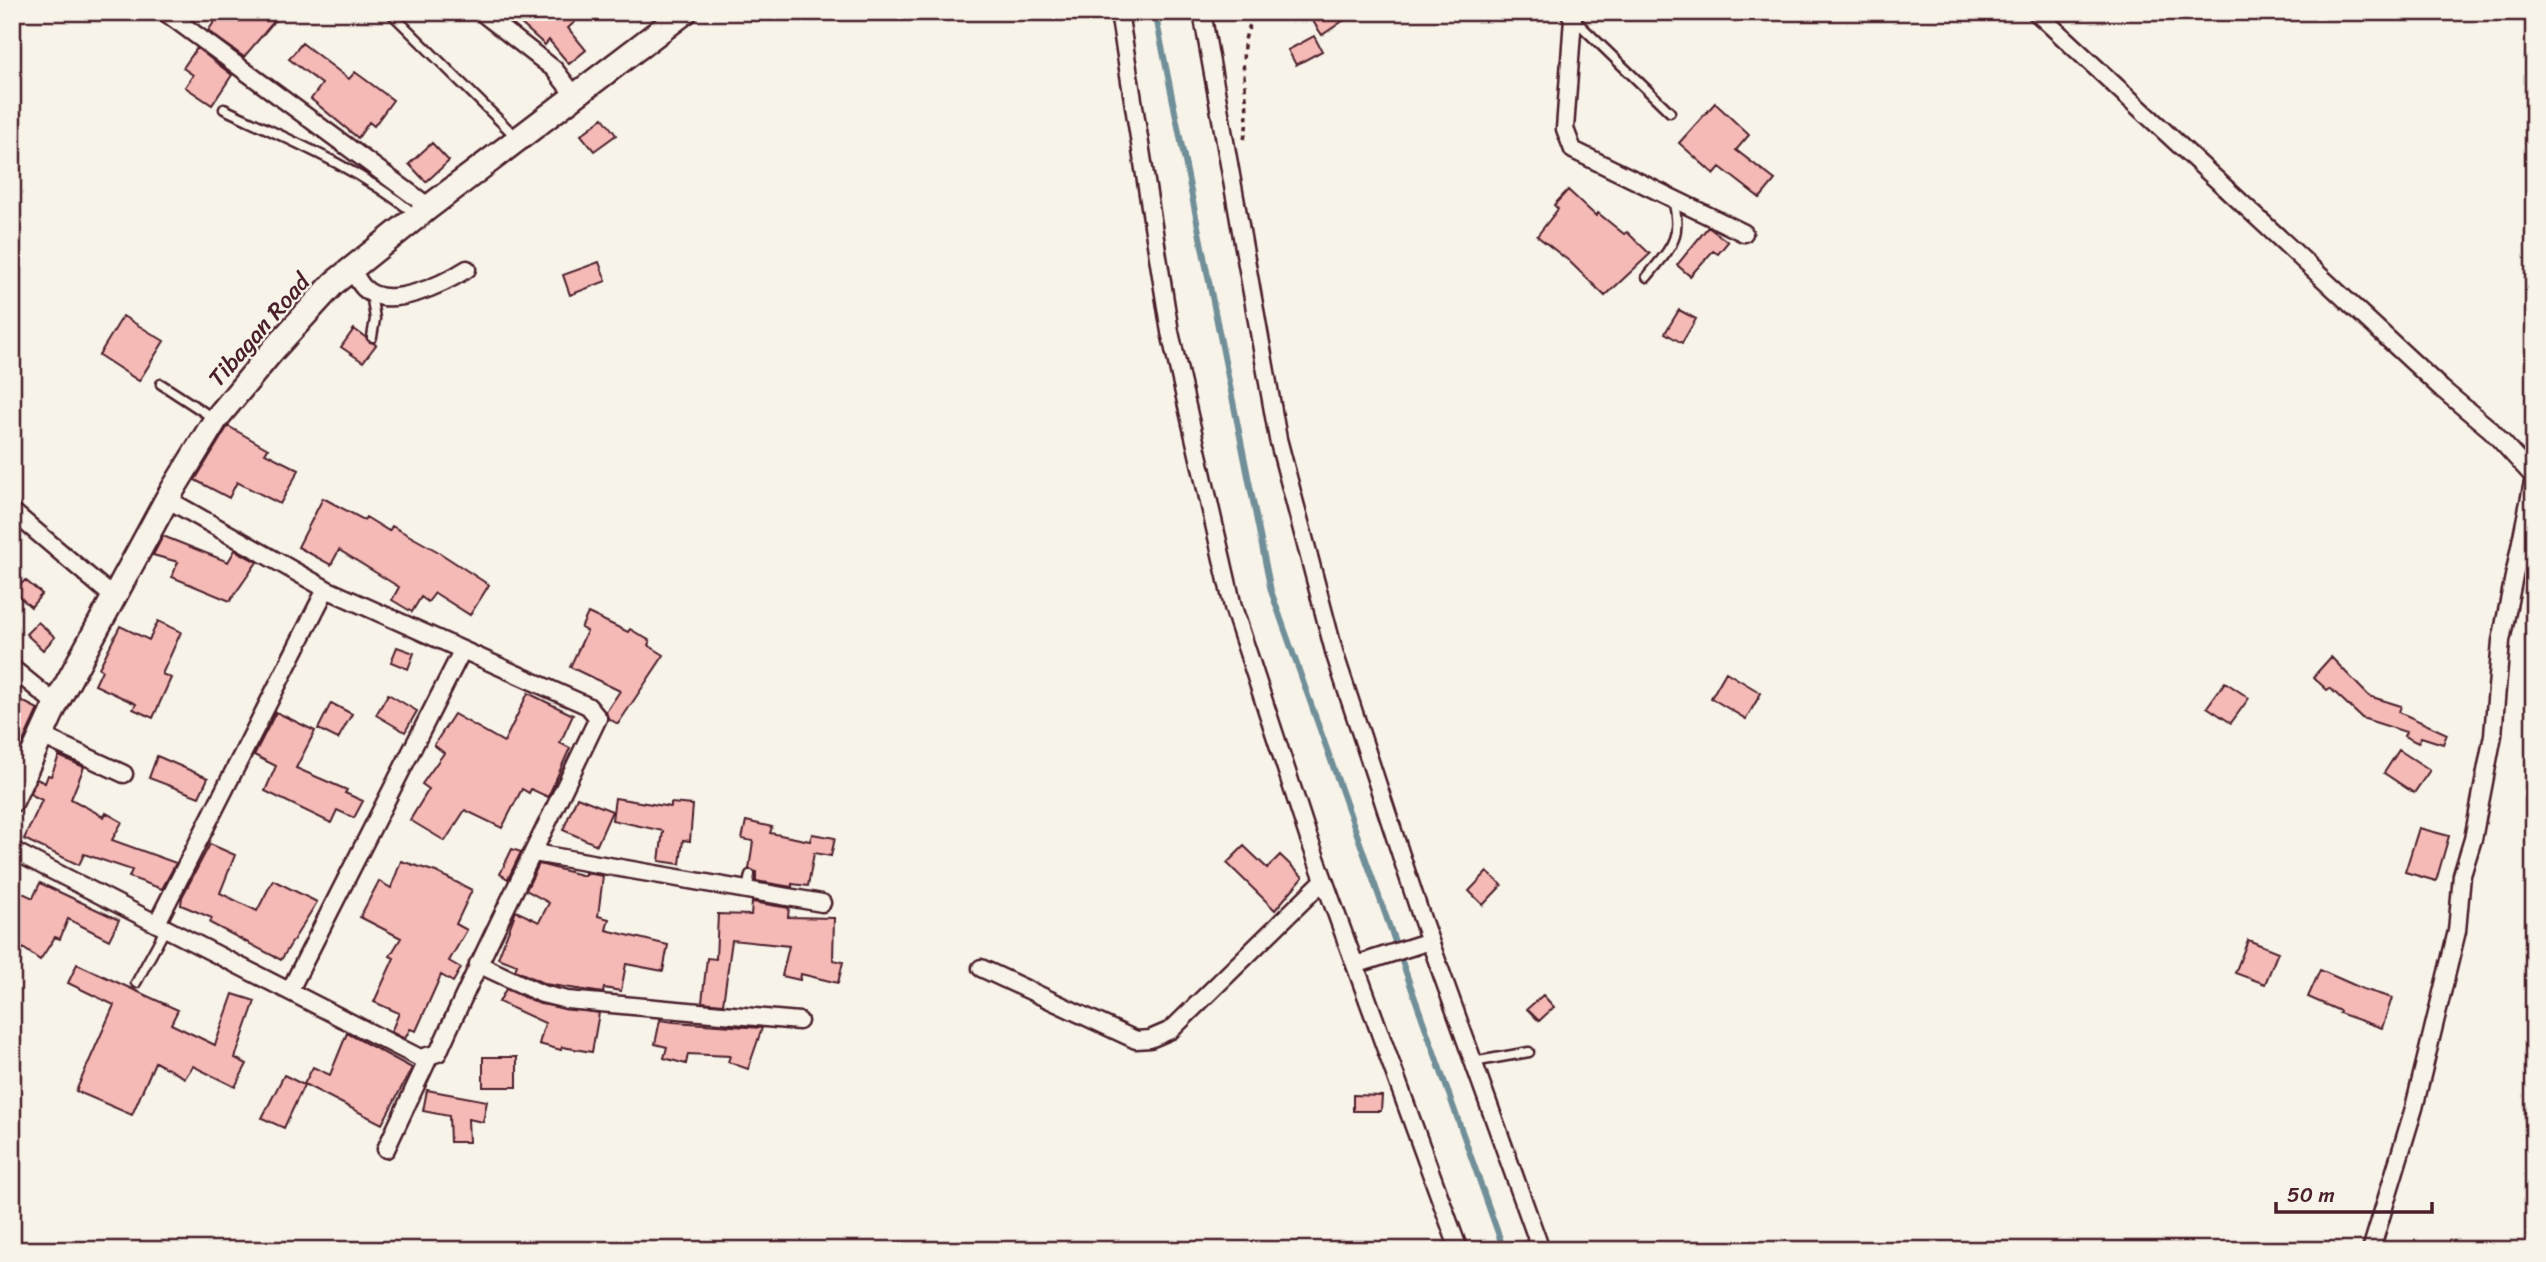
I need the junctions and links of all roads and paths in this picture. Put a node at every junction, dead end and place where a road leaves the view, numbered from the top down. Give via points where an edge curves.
1 (166, 12) edge
2 (390, 12) edge
3 (481, 12) edge
4 (685, 12) edge
5 (1119, 12) edge
6 (1202, 12) edge
7 (1258, 12) edge
8 (2036, 12) edge
9 (1571, 15) edge
10 (575, 96) junction
11 (224, 109) dead end
12 (1670, 112) dead end
13 (518, 139) junction
14 (1230, 165) junction
15 (1673, 200) junction
16 (423, 212) junction
17 (1744, 233) dead end
18 (352, 269) junction
19 (467, 269) dead end
20 (1647, 277) dead end
21 (372, 293) junction
22 (372, 337) dead end
23 (161, 384) dead end
24 (216, 419) junction
25 (2534, 477) edge
26 (167, 499) junction
27 (12, 511) edge
28 (326, 589) junction
29 (113, 596) junction
30 (462, 650) junction
31 (12, 668) edge
32 (56, 704) junction
33 (42, 736) junction
34 (124, 774) dead end
35 (12, 800) edge
36 (12, 850) edge
37 (534, 853) junction
38 (1324, 880) junction
39 (822, 904) dead end
40 (162, 925) junction
41 (1423, 943) junction
42 (1361, 963) junction
43 (478, 964) junction
44 (981, 968) dead end
45 (135, 983) dead end
46 (290, 990) junction
47 (799, 1021) dead end
48 (1529, 1052) dead end
49 (429, 1057) junction
50 (1473, 1062) junction
51 (386, 1149) dead end
52 (1459, 1250) edge
53 (1541, 1250) edge
54 (2371, 1250) edge

1 - 16 street
2 - 13 lane
3 - 10 street via 554,69
4 - 10 main road, Tibagan Road
5 - 38 street via 1170,332 1233,607
6 - 14 street
7 - 14 path via 1248,25 1241,54 1248,122 1244,143
8 - 25 street via 2473,413
9 - 12 lane
9 - 15 street via 1564,129 1573,150
10 - 13 main road, Tibagan Road
11 - 16 lane via 351,170
13 - 16 main road, Tibagan Road
14 - 41 street via 1278,439 1335,655
15 - 17 street
15 - 20 lane via 1679,231
16 - 18 main road, Tibagan Road
18 - 21 street via 363,288
18 - 24 main road, Tibagan Road via 273,350
19 - 21 street via 419,293
21 - 22 lane
23 - 24 lane
24 - 26 main road, Tibagan Road
25 - 54 street via 2501,641 2493,735 2462,875 2457,930 2414,1108
26 - 28 street
26 - 29 main road, Tibagan Road
27 - 29 street
28 - 30 street
28 - 40 street
29 - 32 main road, Tibagan Road
30 - 37 street via 588,706 598,718
30 - 46 street
31 - 32 street
32 - 33 main road, Tibagan Road
33 - 34 street
33 - 35 main road, Tibagan Road
36 - 40 street
37 - 39 street via 748,882
37 - 43 street
38 - 42 street
38 - 44 street via 1171,1030 1150,1039 1136,1041
40 - 45 lane
40 - 46 street
41 - 42 street
41 - 50 street
42 - 52 street
43 - 47 street via 567,1000
43 - 49 street via 438,1053
46 - 49 street via 420,1058
48 - 50 lane
49 - 51 street
50 - 53 street

